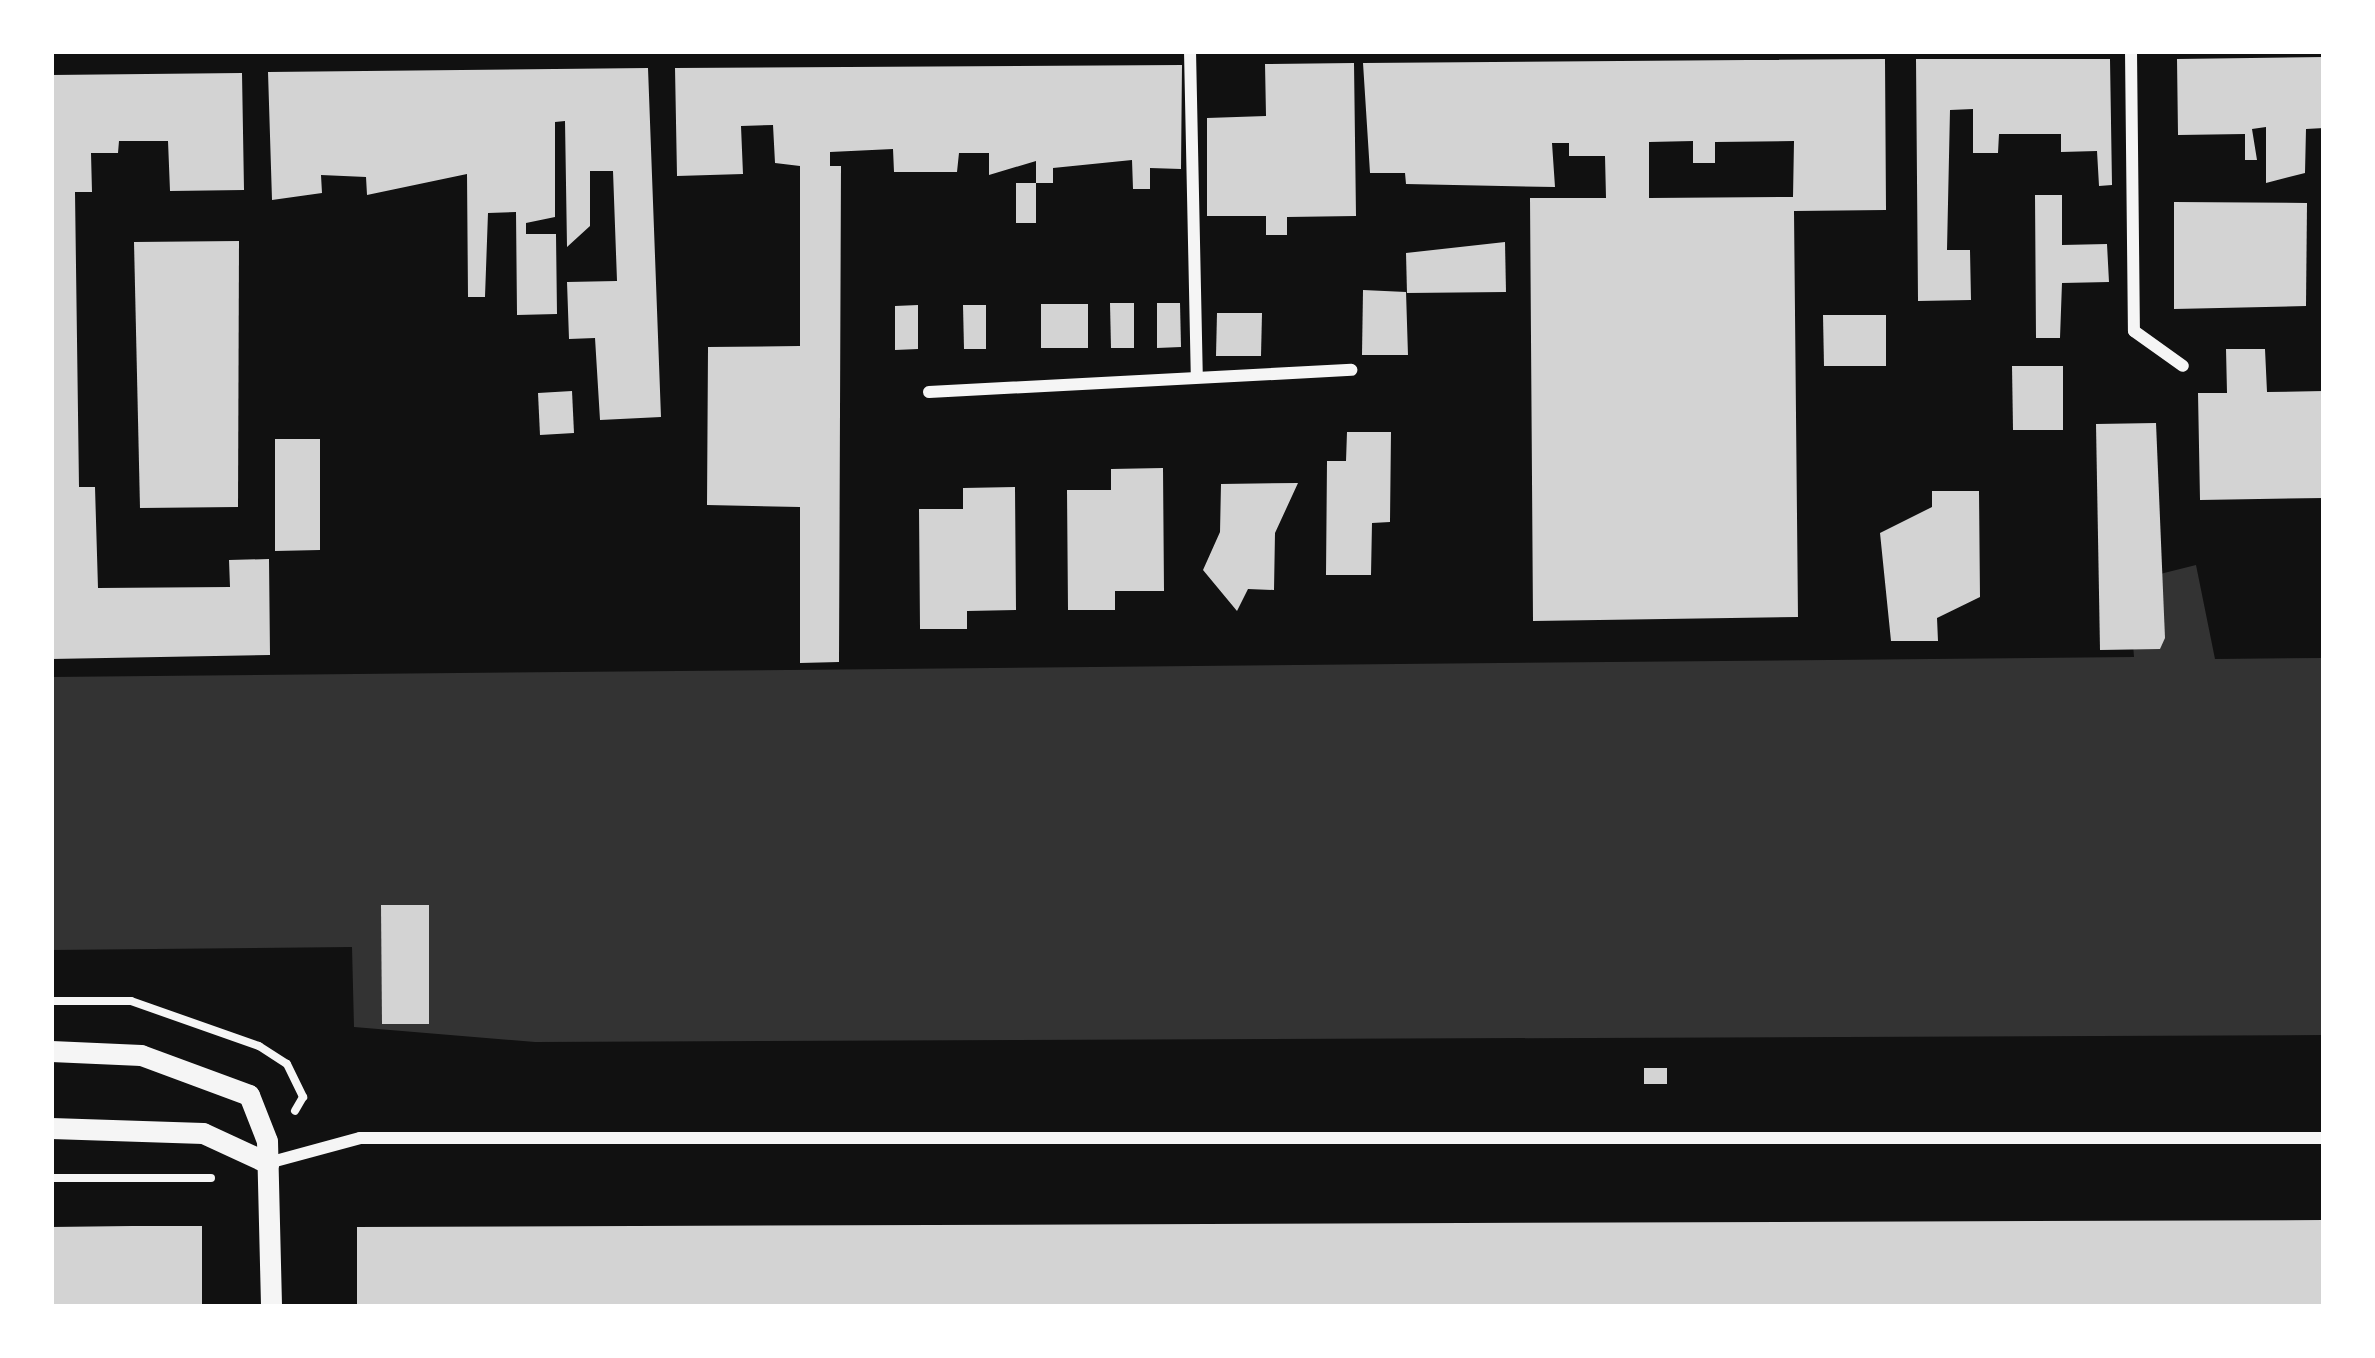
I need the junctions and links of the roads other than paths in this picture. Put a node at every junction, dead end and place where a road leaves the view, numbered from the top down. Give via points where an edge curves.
1 (1190, 51) edge
2 (2131, 51) edge
3 (2183, 366) dead end
4 (1351, 370) dead end
5 (1197, 376) junction
6 (929, 392) dead end
7 (51, 1051) edge
8 (51, 1128) edge
9 (2324, 1138) edge
10 (268, 1162) junction
11 (271, 1307) edge

1 - 5 street
2 - 3 street via 2134,332
4 - 5 street
5 - 6 street
7 - 10 street via 141,1055 226,1078 258,1107
8 - 10 street via 203,1133
9 - 10 street via 360,1138
10 - 11 street

